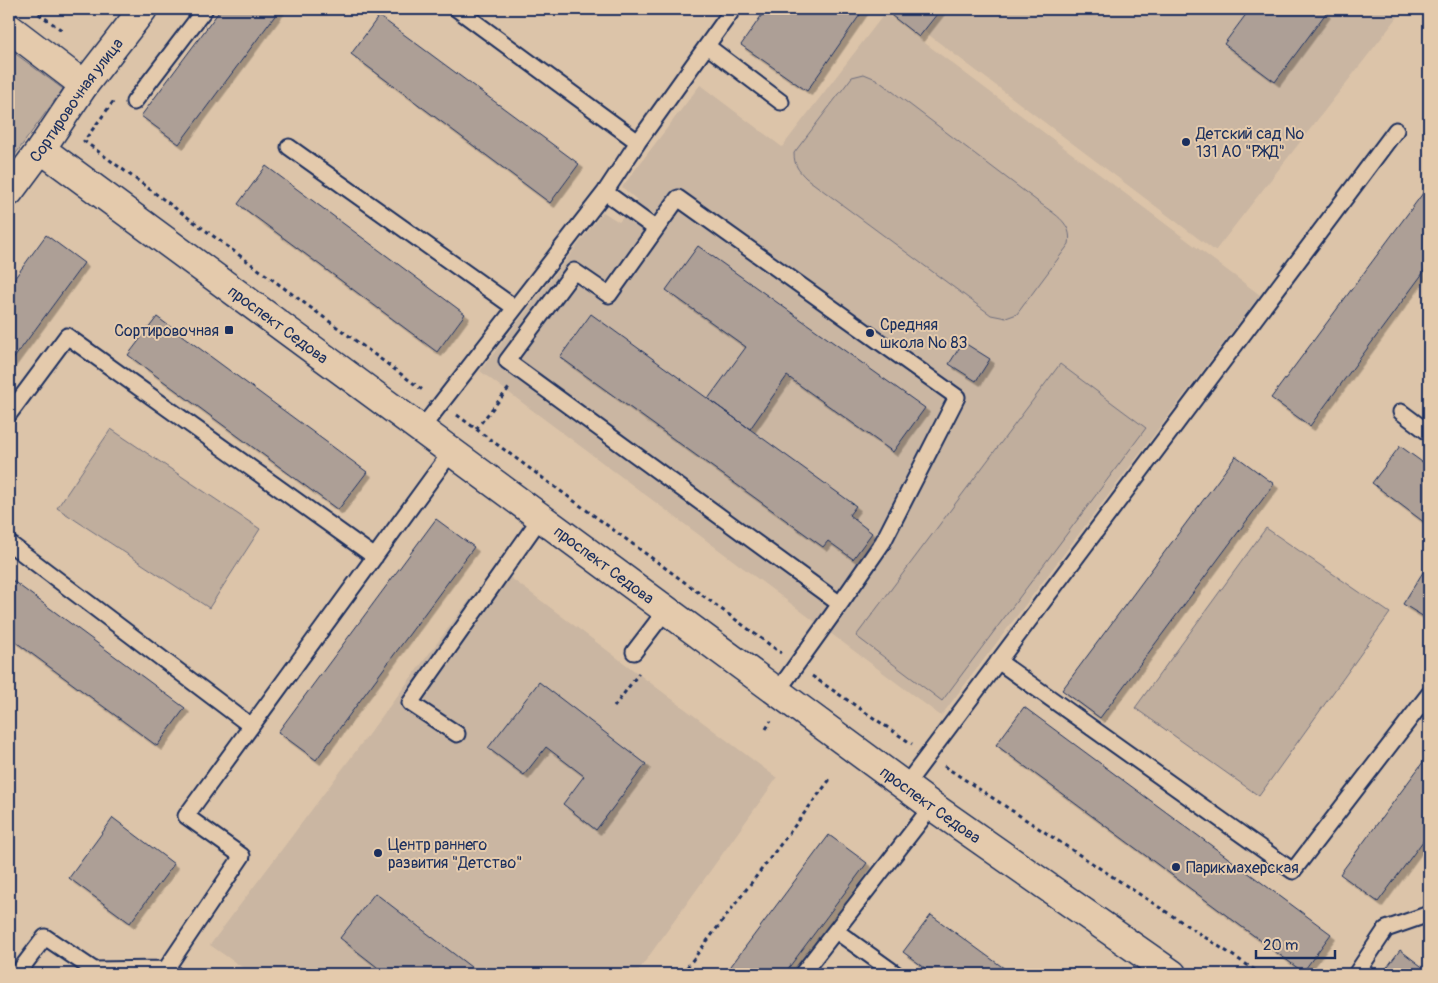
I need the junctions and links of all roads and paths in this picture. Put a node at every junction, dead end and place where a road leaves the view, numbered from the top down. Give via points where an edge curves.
1 (32, 9) edge
2 (143, 9) edge
3 (205, 9) edge
4 (458, 9) edge
5 (733, 9) edge
6 (9, 28) edge
7 (62, 30) dead end
8 (706, 46) junction
9 (84, 85) junction
10 (118, 96) dead end
11 (134, 102) dead end
12 (781, 102) dead end
13 (1396, 130) dead end
14 (638, 142) junction
15 (289, 147) dead end
16 (41, 149) junction
17 (9, 192) edge
18 (605, 192) junction
19 (656, 229) junction
20 (515, 308) junction
21 (442, 404) junction
22 (1401, 412) dead end
23 (9, 414) edge
24 (421, 429) junction
25 (1429, 433) edge
26 (451, 452) junction
27 (541, 517) junction
28 (9, 543) edge
29 (375, 557) junction
30 (840, 604) junction
31 (666, 610) junction
32 (634, 652) dead end
33 (998, 661) junction
34 (796, 665) junction
35 (642, 669) dead end
36 (777, 692) junction
37 (1429, 694) edge
38 (614, 707) dead end
39 (251, 726) junction
40 (457, 734) dead end
41 (928, 755) junction
42 (831, 778) dead end
43 (904, 786) junction
44 (932, 806) junction
45 (1429, 914) edge
46 (836, 931) junction
47 (170, 971) edge
48 (17, 974) edge
49 (682, 974) edge
50 (802, 974) edge
51 (896, 974) edge
52 (1172, 974) edge
53 (1261, 974) edge
54 (1356, 974) edge

1 - 7 path
2 - 9 street, Сортировочная улица
3 - 11 lane
4 - 14 lane
5 - 8 lane
6 - 9 street
8 - 12 lane
8 - 14 lane
9 - 16 street, Сортировочная улица
10 - 21 path via 84,141
13 - 33 lane
14 - 18 lane
15 - 20 lane
16 - 17 street, Сортировочная улица
16 - 24 street, проспект Седова
18 - 19 lane
18 - 20 lane
19 - 30 lane via 678,198 957,397 883,542
19 - 30 lane via 609,295 574,270 507,360
20 - 21 lane
21 - 24 lane
21 - 34 path
22 - 25 lane
23 - 29 lane via 67,336
24 - 26 street, проспект Седова
26 - 27 street, проспект Седова
26 - 29 lane
27 - 31 street, проспект Седова
27 - 40 lane via 410,703
28 - 39 lane
29 - 39 lane
30 - 34 lane
31 - 32 lane
31 - 36 street, проспект Седова
33 - 37 lane via 1293,871
33 - 41 lane
34 - 36 lane
34 - 41 path
35 - 38 path
36 - 43 street, проспект Седова
39 - 47 lane via 186,816 242,856
41 - 43 lane
41 - 53 path
42 - 49 path
43 - 44 street, проспект Седова
44 - 46 lane
44 - 52 street, проспект Седова
45 - 54 lane via 1386,929
46 - 50 lane
46 - 51 lane
47 - 48 lane via 94,970 45,937

